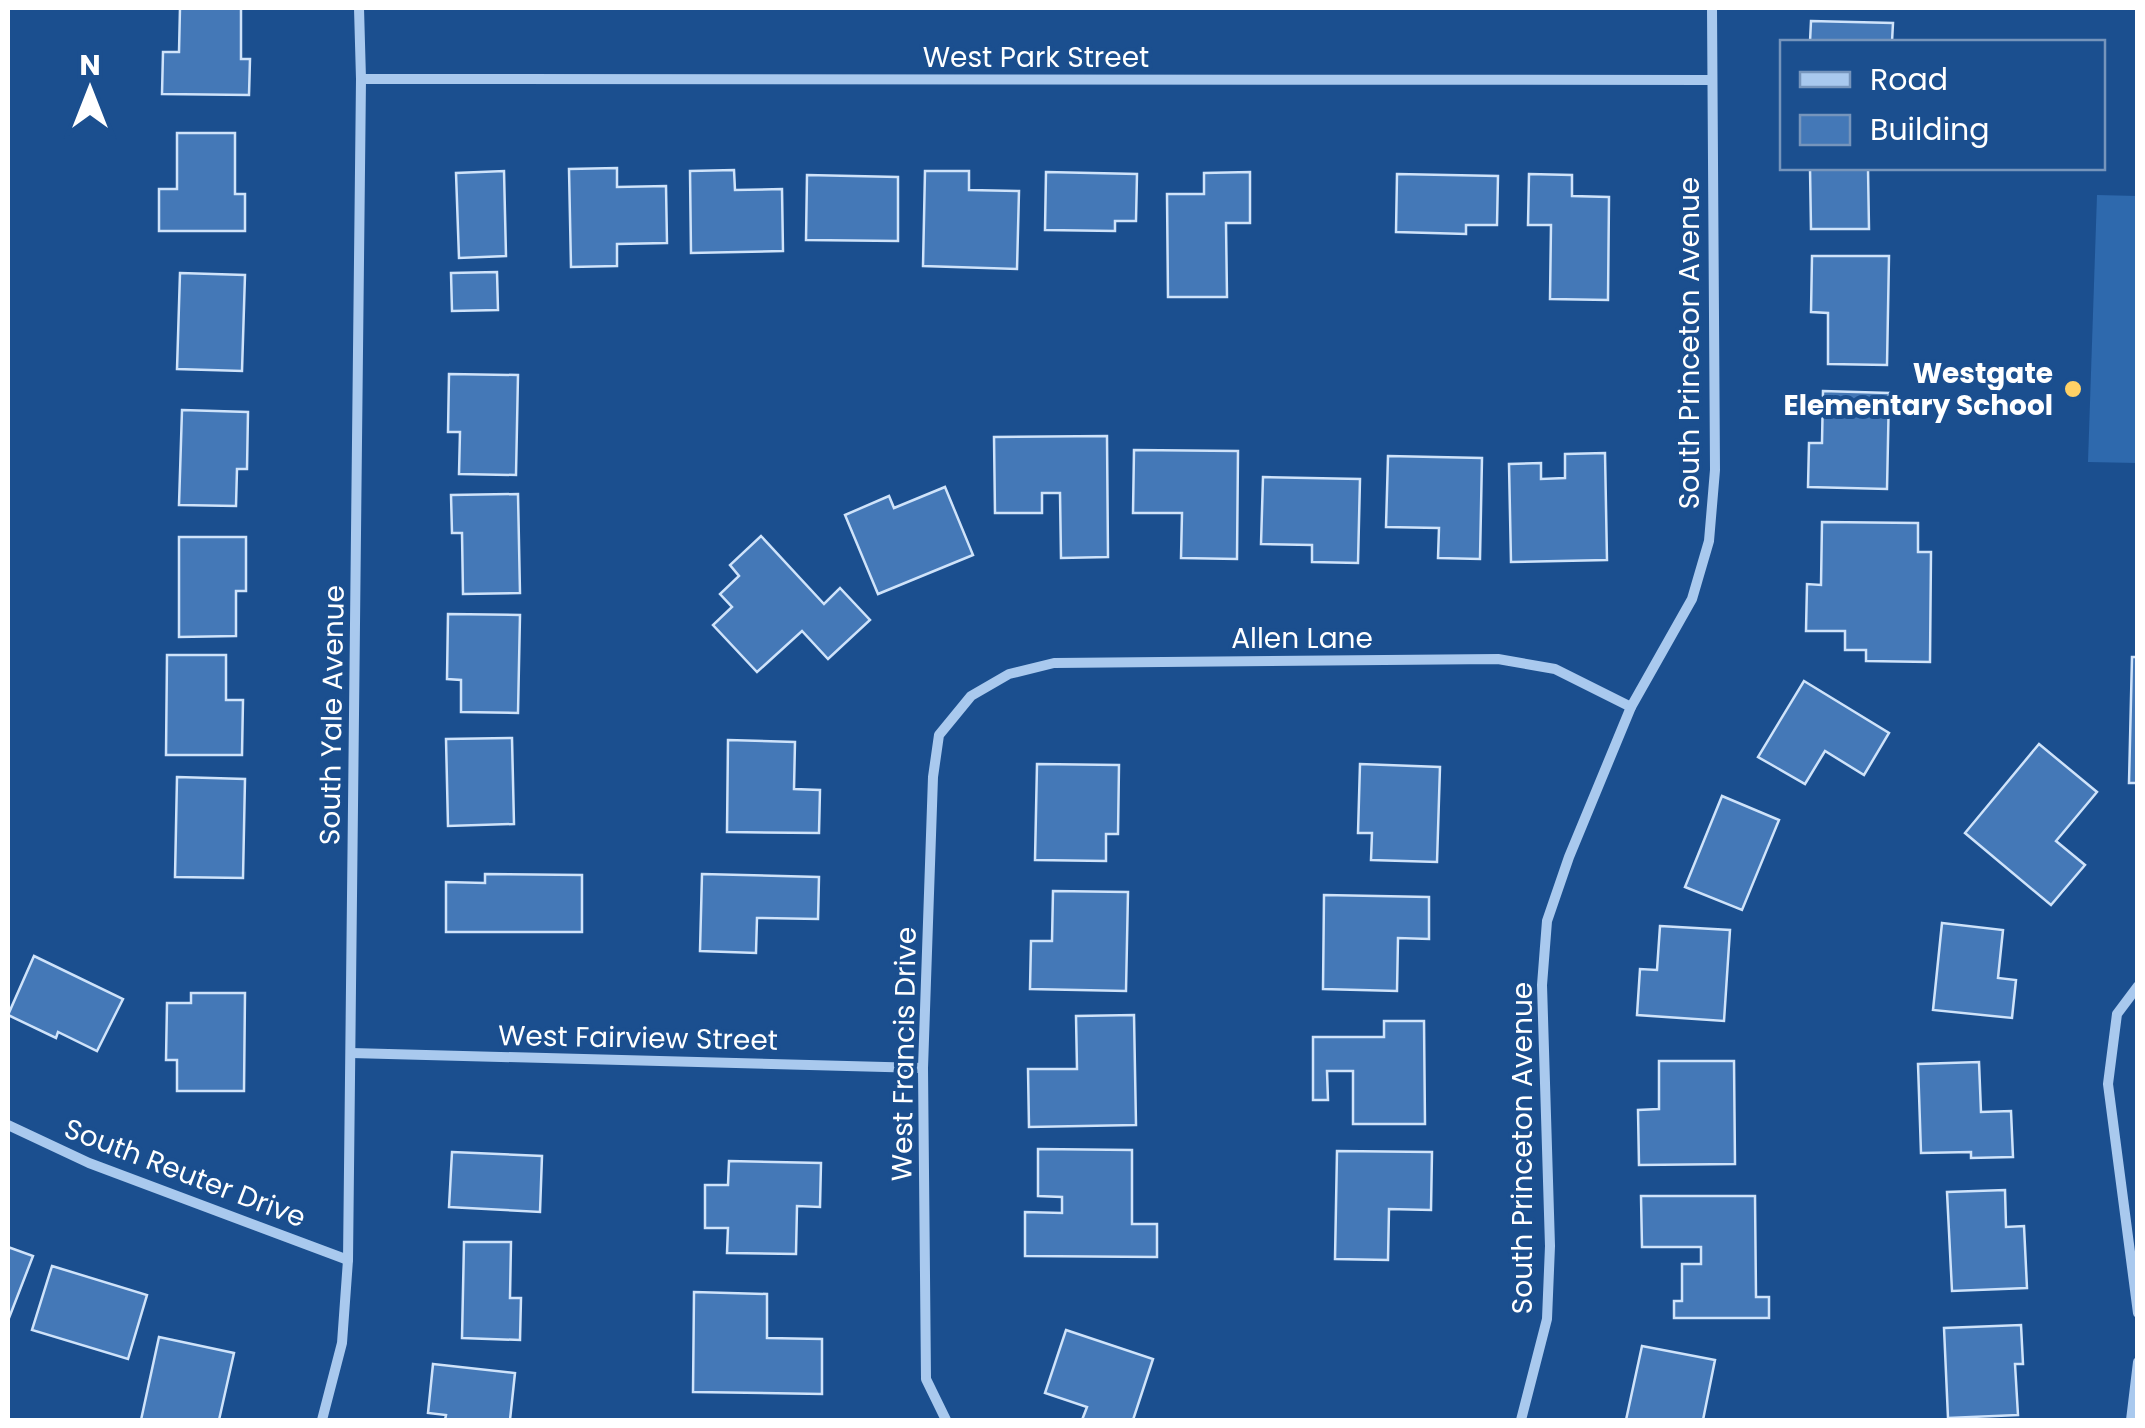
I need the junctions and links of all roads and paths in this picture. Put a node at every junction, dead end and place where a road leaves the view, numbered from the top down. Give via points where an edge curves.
1 (359, 8) edge
2 (1712, 8) edge
3 (361, 79) junction
4 (1710, 80) junction
5 (971, 696) joint
6 (1630, 707) junction
7 (2138, 986) edge
8 (351, 1053) junction
9 (923, 1068) junction
10 (8, 1125) edge
11 (348, 1260) junction
12 (2138, 1313) edge
13 (2138, 1362) edge
14 (322, 1420) edge
15 (946, 1420) edge
16 (1521, 1420) edge
17 (2131, 1420) edge

1 - 3 street, South Yale Avenue
2 - 4 street, South Princeton Avenue
3 - 4 street, West Park Street
3 - 8 street, South Yale Avenue
4 - 6 street, South Princeton Avenue via 1710,540 1692,599
5 - 6 street, Allen Lane via 1009,674 1054,662 1498,659 1555,669
5 - 9 street, West Francis Drive via 938,735
6 - 16 street, South Princeton Avenue via 1548,921 1542,985 1547,1319
7 - 12 street via 2117,1014 2108,1084
8 - 9 street, West Fairview Street
8 - 11 street, South Yale Avenue
9 - 15 street, West Francis Drive via 926,1379
10 - 11 street, South Reuter Drive via 90,1163
11 - 14 street, South Yale Avenue via 342,1343
13 - 17 street

